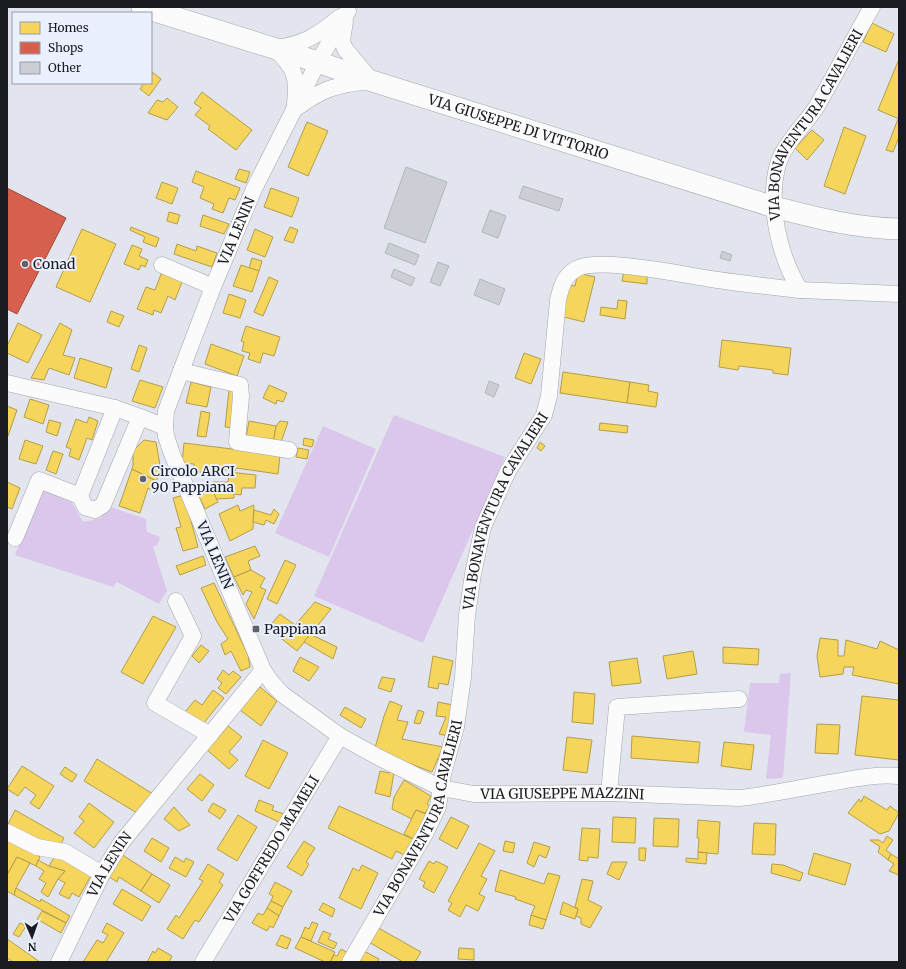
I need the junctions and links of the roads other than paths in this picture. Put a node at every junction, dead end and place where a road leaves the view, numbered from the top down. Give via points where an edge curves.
1 (142, 7) edge
2 (872, 7) edge
3 (350, 9) edge
4 (274, 49) junction
5 (318, 62) junction
6 (372, 81) junction
7 (295, 110) junction
8 (774, 207) junction
9 (899, 229) edge
10 (162, 265) dead end
11 (213, 287) junction
12 (800, 290) junction
13 (899, 294) edge
14 (181, 370) junction
15 (7, 383) edge
16 (115, 408) junction
17 (140, 416) junction
18 (165, 427) junction
19 (289, 450) dead end
20 (80, 496) junction
21 (14, 538) dead end
22 (176, 601) dead end
23 (263, 670) junction
24 (739, 699) road end
25 (210, 735) junction
26 (340, 736) junction
27 (899, 776) edge
28 (441, 788) junction
29 (608, 793) junction
30 (7, 832) edge
31 (102, 874) junction
32 (59, 962) edge
33 (203, 962) edge
34 (350, 962) edge

1 - 4 main road, VIA GIUSEPPE DI VITTORIO
2 - 8 street, VIA BONAVENTURA CAVALIERI via 816,107 778,164
3 - 4 street via 308,40
3 - 5 street, VIA LENIN
3 - 6 street via 342,41 345,49
4 - 5 main road, VIA GIUSEPPE DI VITTORIO
4 - 7 street, VIA LENIN via 292,69 296,78
5 - 6 main road, VIA GIUSEPPE DI VITTORIO
5 - 7 street, VIA LENIN
6 - 7 street, VIA LENIN via 331,87
6 - 8 main road, VIA GIUSEPPE DI VITTORIO
7 - 11 street, VIA LENIN via 254,189
8 - 9 main road, VIA GIUSEPPE DI VITTORIO via 838,223
8 - 12 street, VIA BONAVENTURA CAVALIERI via 782,254
10 - 11 street
11 - 14 street, VIA LENIN
12 - 13 street, VIA BONAVENTURA CAVALIERI
12 - 28 street, VIA BONAVENTURA CAVALIERI via 608,264 586,265 575,269 566,277 558,300 550,389 544,415 508,471 483,527 472,574 456,727
14 - 18 street, VIA LENIN via 166,411
14 - 19 street via 240,385 237,442
15 - 16 street
16 - 17 street
16 - 20 street
17 - 18 street
17 - 20 street via 103,505 95,510 85,507
18 - 23 street, VIA LENIN via 172,454
20 - 21 street via 39,480
22 - 25 street via 194,636 155,703
23 - 25 street, VIA LENIN
23 - 26 street, VIA GIUSEPPE MAZZINI via 282,694
24 - 29 street via 617,707
25 - 31 street, VIA LENIN via 121,843
26 - 28 street, VIA GIUSEPPE MAZZINI
26 - 33 street, VIA GOFFREDO MAMELI
27 - 29 street, VIA GIUSEPPE MAZZINI via 856,778 739,798
28 - 29 street, VIA GIUSEPPE MAZZINI via 474,794
28 - 34 street, VIA BONAVENTURA CAVALIERI via 438,807 425,834
30 - 31 street via 37,847 65,852
31 - 32 street, VIA LENIN

